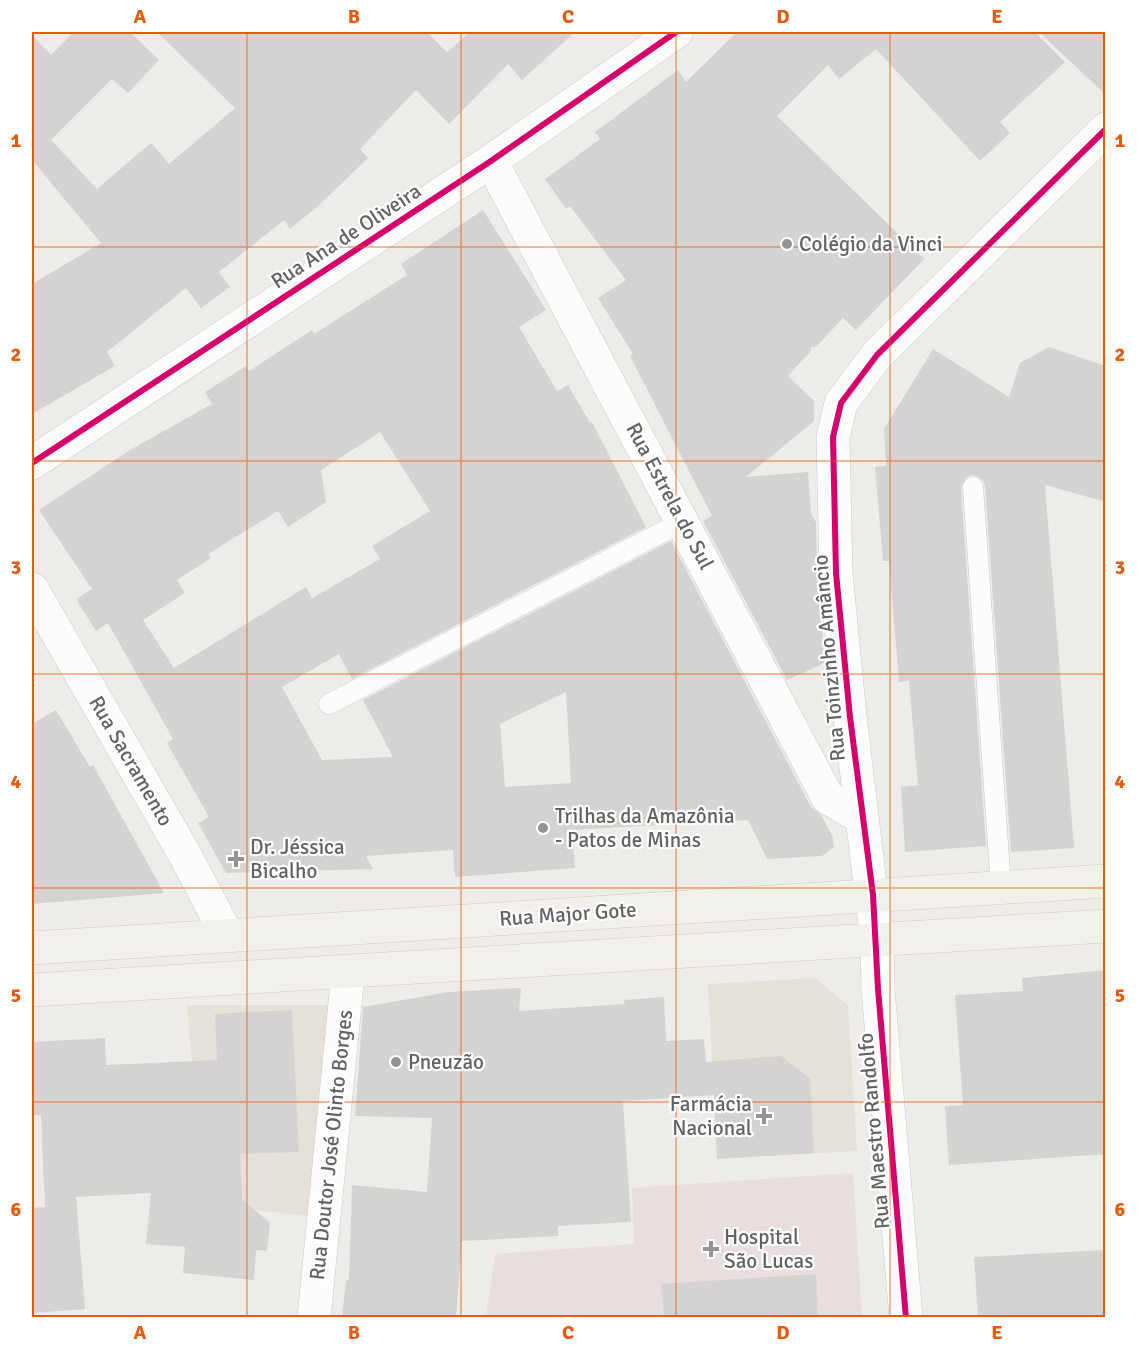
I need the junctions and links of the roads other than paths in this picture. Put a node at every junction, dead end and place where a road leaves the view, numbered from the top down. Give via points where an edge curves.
1 (664, 34) edge
2 (1106, 129) edge
3 (491, 161) junction
4 (32, 463) edge
5 (973, 488) dead end
6 (684, 521) junction
7 (32, 589) edge
8 (329, 704) dead end
9 (861, 818) junction
10 (1106, 881) edge
11 (1001, 887) junction
12 (873, 895) junction
13 (1106, 926) edge
14 (227, 935) junction
15 (877, 942) junction
16 (32, 948) edge
17 (348, 973) junction
18 (32, 990) edge
19 (314, 1317) edge
20 (906, 1317) edge

1 - 3 street, Rua Ana de Oliveira
2 - 9 street, Rua Toinzinho Amâncio via 877,355 842,403 833,437 836,573
3 - 4 street, Rua Ana de Oliveira
3 - 6 street, Rua Estrela do Sul
5 - 11 lane
6 - 8 lane
6 - 9 street, Rua Estrela do Sul via 828,798
7 - 14 street, Rua Sacramento
9 - 12 street, Rua Toinzinho Amâncio
10 - 11 main road, Rua Major Gote
11 - 12 main road, Rua Major Gote
12 - 14 main road, Rua Major Gote
12 - 15 street, Rua Maestro Randolfo
13 - 15 main road
14 - 16 main road, Rua Major Gote
15 - 17 main road
15 - 20 street, Rua Maestro Randolfo
17 - 18 main road
17 - 19 street, Rua Doutor José Olinto Borges

